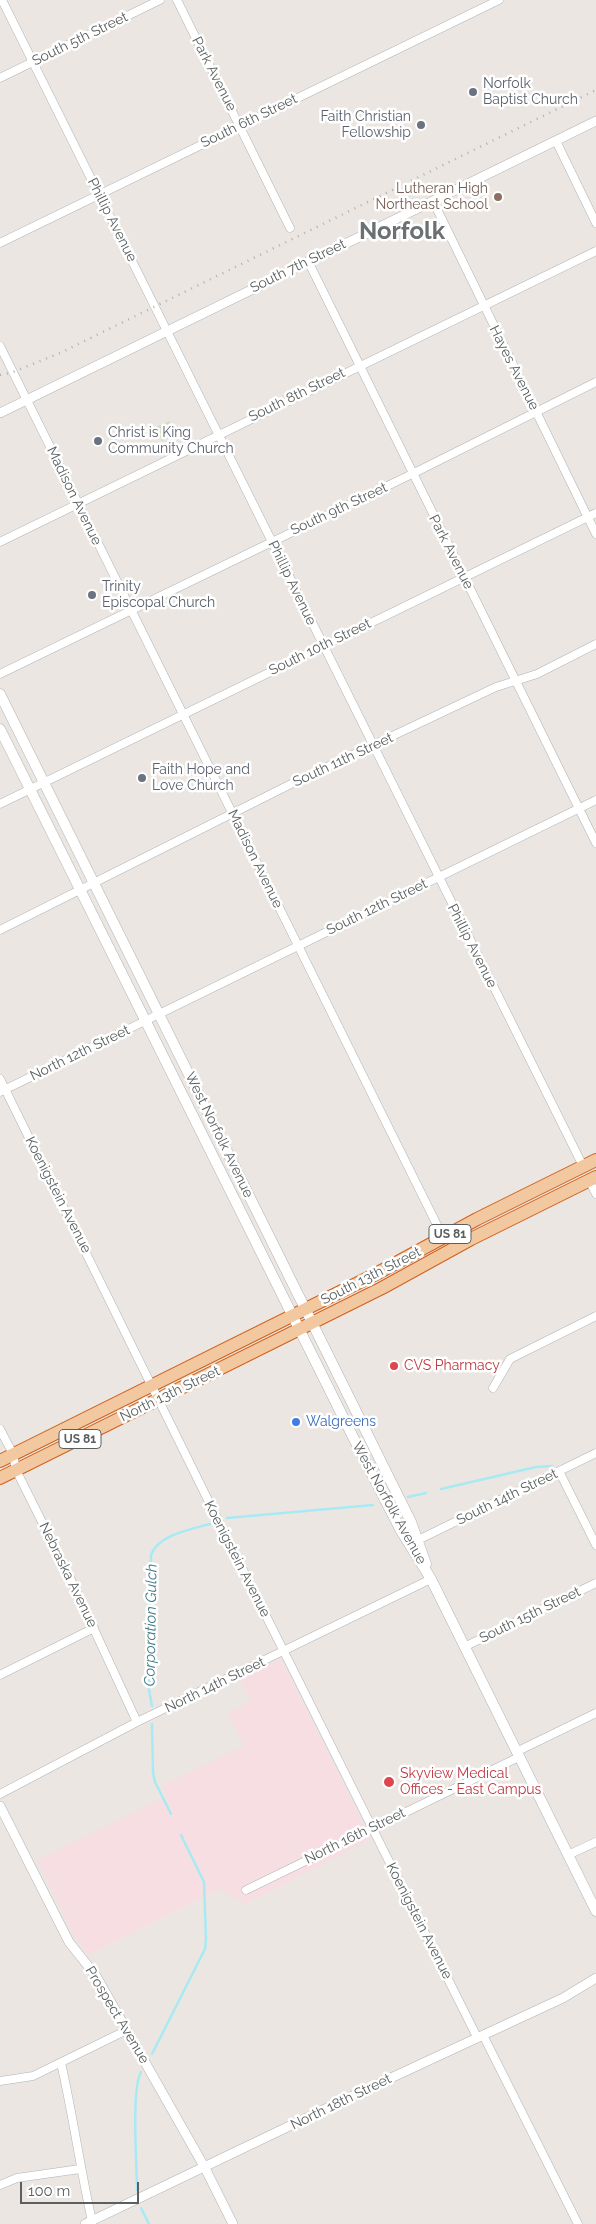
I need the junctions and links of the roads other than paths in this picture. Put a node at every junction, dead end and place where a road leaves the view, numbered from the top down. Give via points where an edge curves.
1 (2, 0) edge
2 (160, 0) edge
3 (177, 0) edge
4 (499, 0) edge
5 (33, 62) junction
6 (0, 78) edge
7 (596, 121) edge
8 (240, 126) junction
9 (556, 141) junction
10 (99, 195) junction
11 (433, 201) junction
12 (596, 222) edge
13 (290, 228) dead end
14 (0, 244) edge
15 (596, 251) edge
16 (308, 261) junction
17 (483, 306) junction
18 (166, 330) junction
19 (0, 346) edge
20 (359, 365) junction
21 (596, 382) edge
22 (27, 400) junction
23 (536, 411) junction
24 (0, 414) edge
25 (218, 434) junction
26 (412, 474) junction
27 (78, 505) junction
28 (596, 513) edge
29 (588, 517) junction
30 (596, 534) edge
31 (272, 541) junction
32 (0, 542) edge
33 (464, 578) junction
34 (131, 610) junction
35 (596, 644) edge
36 (323, 646) junction
37 (0, 674) edge
38 (515, 681) junction
39 (0, 694) edge
40 (183, 714) junction
41 (0, 729) edge
42 (373, 746) junction
43 (44, 782) junction
44 (30, 789) junction
45 (596, 800) edge
46 (0, 804) edge
47 (579, 809) junction
48 (233, 813) junction
49 (596, 843) edge
50 (438, 877) junction
51 (93, 882) junction
52 (80, 889) junction
53 (0, 930) edge
54 (298, 946) junction
55 (159, 1014) junction
56 (146, 1021) junction
57 (0, 1079) edge
58 (3, 1091) edge
59 (596, 1160) edge
60 (583, 1166) junction
61 (593, 1179) edge
62 (596, 1194) edge
63 (443, 1237) junction
64 (299, 1312) junction
65 (596, 1316) edge
66 (312, 1323) junction
67 (300, 1329) junction
68 (153, 1386) junction
69 (493, 1388) dead end
70 (160, 1399) junction
71 (0, 1429) edge
72 (596, 1453) edge
73 (13, 1454) junction
74 (0, 1461) edge
75 (16, 1470) junction
76 (560, 1471) junction
77 (0, 1478) edge
78 (418, 1540) junction
79 (596, 1545) edge
80 (431, 1579) junction
81 (596, 1582) edge
82 (94, 1628) junction
83 (464, 1647) junction
84 (284, 1652) junction
85 (0, 1675) edge
86 (596, 1713) edge
87 (137, 1722) junction
88 (518, 1754) junction
89 (0, 1794) edge
90 (0, 1806) edge
91 (372, 1828) junction
92 (596, 1842) edge
93 (568, 1855) junction
94 (246, 1890) dead end
95 (596, 1911) edge
96 (596, 1978) edge
97 (127, 2030) junction
98 (480, 2036) junction
99 (61, 2063) junction
100 (0, 2081) edge
101 (205, 2168) junction
102 (80, 2169) junction
103 (0, 2185) edge
104 (88, 2222) edge
105 (233, 2224) edge
106 (578, 2224) edge

1 - 5 street, Phillip Avenue
2 - 5 street, South 5th Street
3 - 8 street, Park Avenue
4 - 8 street, South 6th Street
5 - 6 street, South 5th Street
5 - 10 street, Phillip Avenue
7 - 9 street, South 7th Street
8 - 10 street, South 6th Street
8 - 13 street, Park Avenue
9 - 11 street, South 7th Street
9 - 12 street
10 - 14 street, South 6th Street
10 - 18 street, Phillip Avenue
11 - 16 street, South 7th Street
11 - 17 street, Hayes Avenue
15 - 17 street, South 8th Street
16 - 18 street, South 7th Street
16 - 20 street, Park Avenue
17 - 20 street, South 8th Street
17 - 23 street, Hayes Avenue
18 - 22 street, South 7th Street
18 - 25 street, Phillip Avenue
19 - 22 street, Madison Avenue
20 - 25 street, South 8th Street
20 - 26 street, Park Avenue
21 - 23 street, South 9th Street
22 - 24 street, South 7th Street
22 - 27 street, Madison Avenue
23 - 26 street, South 9th Street
23 - 29 street, Hayes Avenue
25 - 27 street, South 8th Street
25 - 31 street, Phillip Avenue
26 - 31 street, South 9th Street
26 - 33 street, Park Avenue
27 - 32 street, South 8th Street
27 - 34 street, Madison Avenue
28 - 29 street, South 10th Street
29 - 30 street, Hayes Avenue
29 - 33 street, South 10th Street
31 - 34 street, South 9th Street
31 - 36 street, Phillip Avenue
33 - 36 street, South 10th Street
33 - 38 street, Park Avenue
34 - 37 street, South 9th Street
34 - 40 street, Madison Avenue
35 - 38 street, South 11th Street via 537,674
36 - 40 street, South 10th Street
36 - 42 street, Phillip Avenue
38 - 42 street, South 11th Street
38 - 47 street, Park Avenue
39 - 43 main road, West Norfolk Avenue
40 - 43 street, South 10th Street
40 - 48 street, Madison Avenue
41 - 44 main road, West Norfolk Avenue
42 - 48 street, South 11th Street
42 - 50 street, Phillip Avenue
43 - 44 street, South 10th Street
43 - 51 main road, West Norfolk Avenue
44 - 46 street, South 10th Street
44 - 52 main road, West Norfolk Avenue
45 - 47 street, South 12th Street
47 - 49 street, Park Avenue
47 - 50 street, South 12th Street
48 - 51 street, South 11th Street
48 - 54 street, Madison Avenue
50 - 54 street, South 12th Street
50 - 60 street, Phillip Avenue
51 - 52 street, South 11th Street
51 - 55 main road, West Norfolk Avenue
52 - 53 street, South 11th Street
52 - 56 main road, West Norfolk Avenue
54 - 55 street, South 12th Street
54 - 63 street, Madison Avenue
55 - 56 street, North 12th Street
55 - 64 main road, West Norfolk Avenue
56 - 58 street, North 12th Street
56 - 64 main road, West Norfolk Avenue
57 - 58 street, Koenigstein Avenue
58 - 68 street, Koenigstein Avenue
59 - 60 highway, South 13th Street / US 81
60 - 63 highway, South 13th Street / US 81
61 - 62 street
61 - 66 highway, South 13th Street / US 81
63 - 64 highway, South 13th Street / US 81
64 - 66 main road, West Norfolk Avenue
64 - 67 main road, West Norfolk Avenue
64 - 68 highway, North 13th Street / US 81
65 - 69 street via 510,1359
66 - 67 highway, North 13th Street / US 81
66 - 78 main road, West Norfolk Avenue
67 - 70 highway, North 13th Street / US 81
67 - 80 main road, West Norfolk Avenue via 400,1529
68 - 70 street, Koenigstein Avenue
68 - 73 highway, North 13th Street / US 81
70 - 75 highway, North 13th Street / US 81
70 - 84 street, Koenigstein Avenue
71 - 73 street, Nebraska Avenue
72 - 76 street, South 14th Street
73 - 74 highway, North 13th Street / US 81
73 - 75 street, Nebraska Avenue
75 - 77 highway, North 13th Street / US 81
75 - 82 street, Nebraska Avenue
76 - 78 street, South 14th Street
76 - 79 street
78 - 80 main road, West Norfolk Avenue
80 - 83 main road, West Norfolk Avenue
80 - 84 street, North 14th Street
81 - 83 street, South 15th Street
82 - 85 street
82 - 87 street, Nebraska Avenue
83 - 88 main road, West Norfolk Avenue
84 - 87 street, North 14th Street
84 - 91 street, Koenigstein Avenue
86 - 88 street, North 16th Street
87 - 89 street, North 14th Street
88 - 91 street, North 16th Street
88 - 93 main road, West Norfolk Avenue
90 - 97 street, Prospect Avenue via 69,1942 96,1976
91 - 94 street, North 16th Street
91 - 98 street, Koenigstein Avenue
92 - 93 street
93 - 95 main road, West Norfolk Avenue
96 - 98 street, North 18th Street via 564,1998
97 - 99 street
97 - 101 street, Prospect Avenue
98 - 101 street, North 18th Street
98 - 106 street, Koenigstein Avenue
99 - 100 street via 33,2076
99 - 102 street
101 - 104 street, North 18th Street
101 - 105 street, Prospect Avenue
102 - 103 street via 17,2178
102 - 104 street

